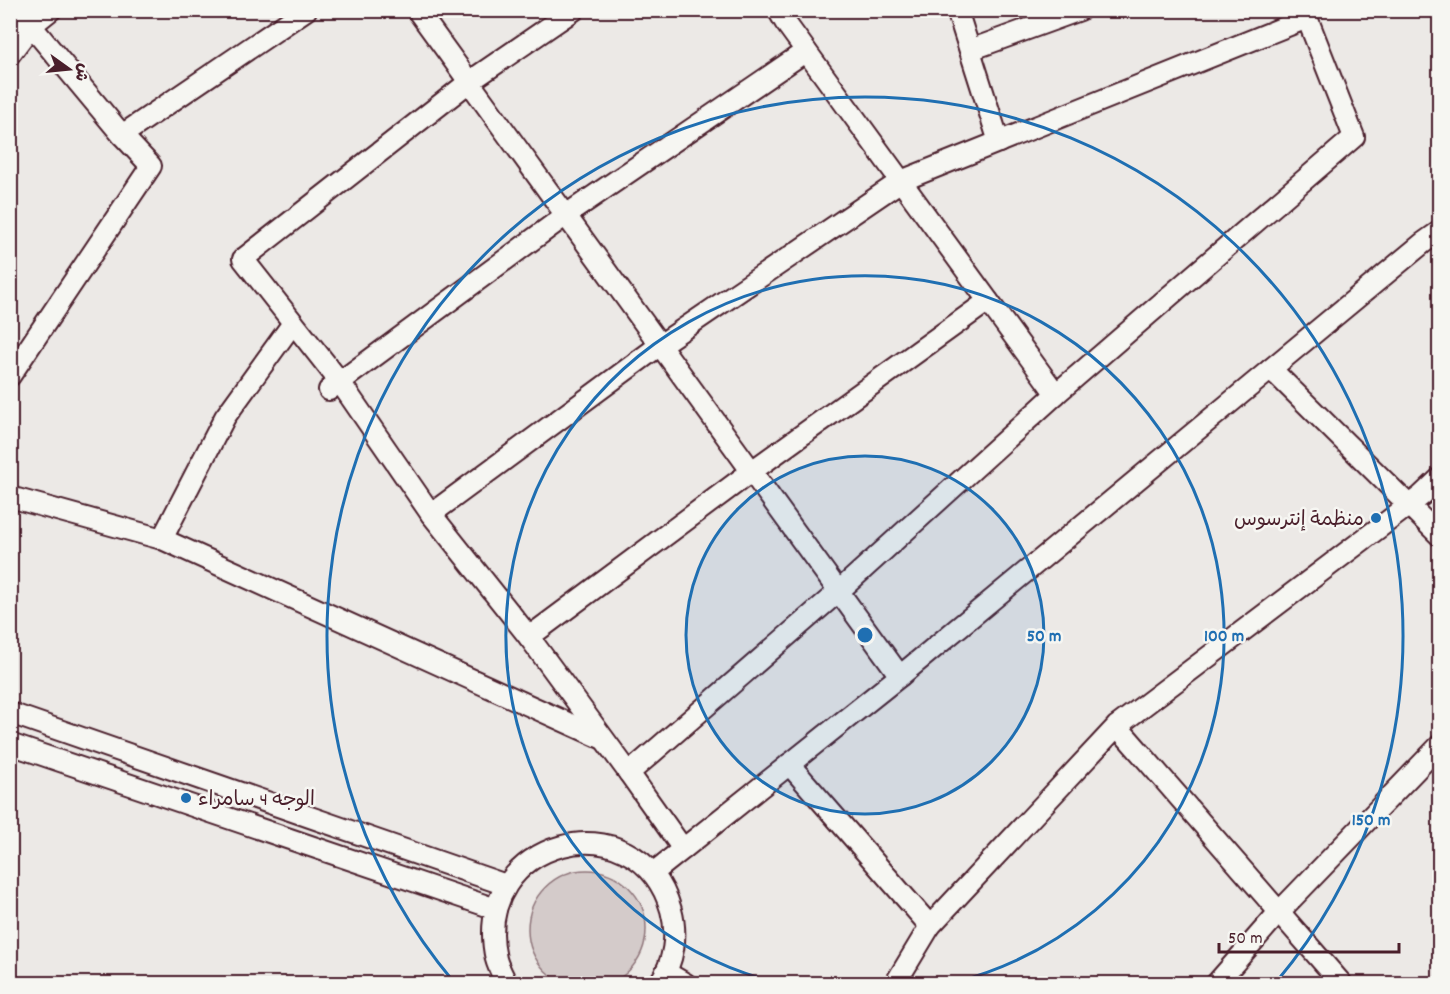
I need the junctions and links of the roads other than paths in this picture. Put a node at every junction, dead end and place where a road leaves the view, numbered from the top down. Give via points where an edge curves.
1 (18, 10) edge
2 (51, 10) edge
3 (306, 10) edge
4 (417, 10) edge
5 (574, 10) edge
6 (778, 10) edge
7 (957, 10) edge
8 (1080, 10) edge
9 (1305, 14) edge
10 (31, 26) junction
11 (969, 50) junction
12 (806, 51) junction
13 (10, 54) edge
14 (469, 82) junction
15 (123, 135) junction
16 (999, 142) junction
17 (901, 181) junction
18 (566, 215) junction
19 (1440, 231) edge
20 (988, 301) junction
21 (293, 323) junction
22 (660, 345) junction
23 (1271, 369) junction
24 (10, 376) edge
25 (335, 386) junction
26 (1056, 394) junction
27 (752, 471) junction
28 (1440, 478) edge
29 (10, 497) edge
30 (1408, 505) junction
31 (431, 514) junction
32 (1440, 536) edge
33 (162, 539) junction
34 (839, 591) junction
35 (529, 637) junction
36 (900, 676) junction
37 (10, 713) edge
38 (1117, 726) junction
39 (604, 739) junction
40 (10, 744) edge
41 (1440, 745) edge
42 (789, 764) junction
43 (629, 773) junction
44 (683, 849) junction
45 (652, 873) junction
46 (506, 885) junction
47 (496, 909) junction
48 (1279, 912) junction
49 (930, 926) junction
50 (663, 978) edge
51 (507, 984) edge
52 (686, 984) edge
53 (896, 984) edge
54 (1216, 984) edge
55 (1342, 984) edge

1 - 10 street
2 - 10 street
3 - 15 street
4 - 14 street
5 - 14 street
6 - 12 street
7 - 11 street
8 - 11 street
9 - 16 street
9 - 26 street via 1354,137
10 - 13 street
10 - 15 street
11 - 16 street
12 - 17 street
12 - 18 street
14 - 18 street
14 - 21 street via 243,259
15 - 24 street via 151,166
16 - 17 street
17 - 20 street
17 - 22 street
18 - 22 street
18 - 25 street
19 - 23 street
20 - 26 street
20 - 27 street
21 - 25 street
21 - 33 street via 225,417
22 - 27 street
22 - 31 street
23 - 30 street
23 - 36 street
25 - 31 street
26 - 34 street
27 - 34 street
27 - 35 street
28 - 30 street
29 - 33 street
30 - 32 street
30 - 38 street
31 - 35 street
33 - 39 street
34 - 36 street
34 - 43 street
35 - 39 street
36 - 42 street
37 - 46 street
38 - 48 street
38 - 49 street
39 - 43 street
40 - 47 street
41 - 48 street
42 - 44 street
42 - 49 street
43 - 44 street
44 - 45 street
45 - 46 street via 617,849 593,843 567,844 543,852
45 - 50 street via 667,895 674,921 674,947
46 - 47 street
47 - 51 street via 492,935 496,961
48 - 54 street
48 - 55 street
49 - 53 street
50 - 52 street

